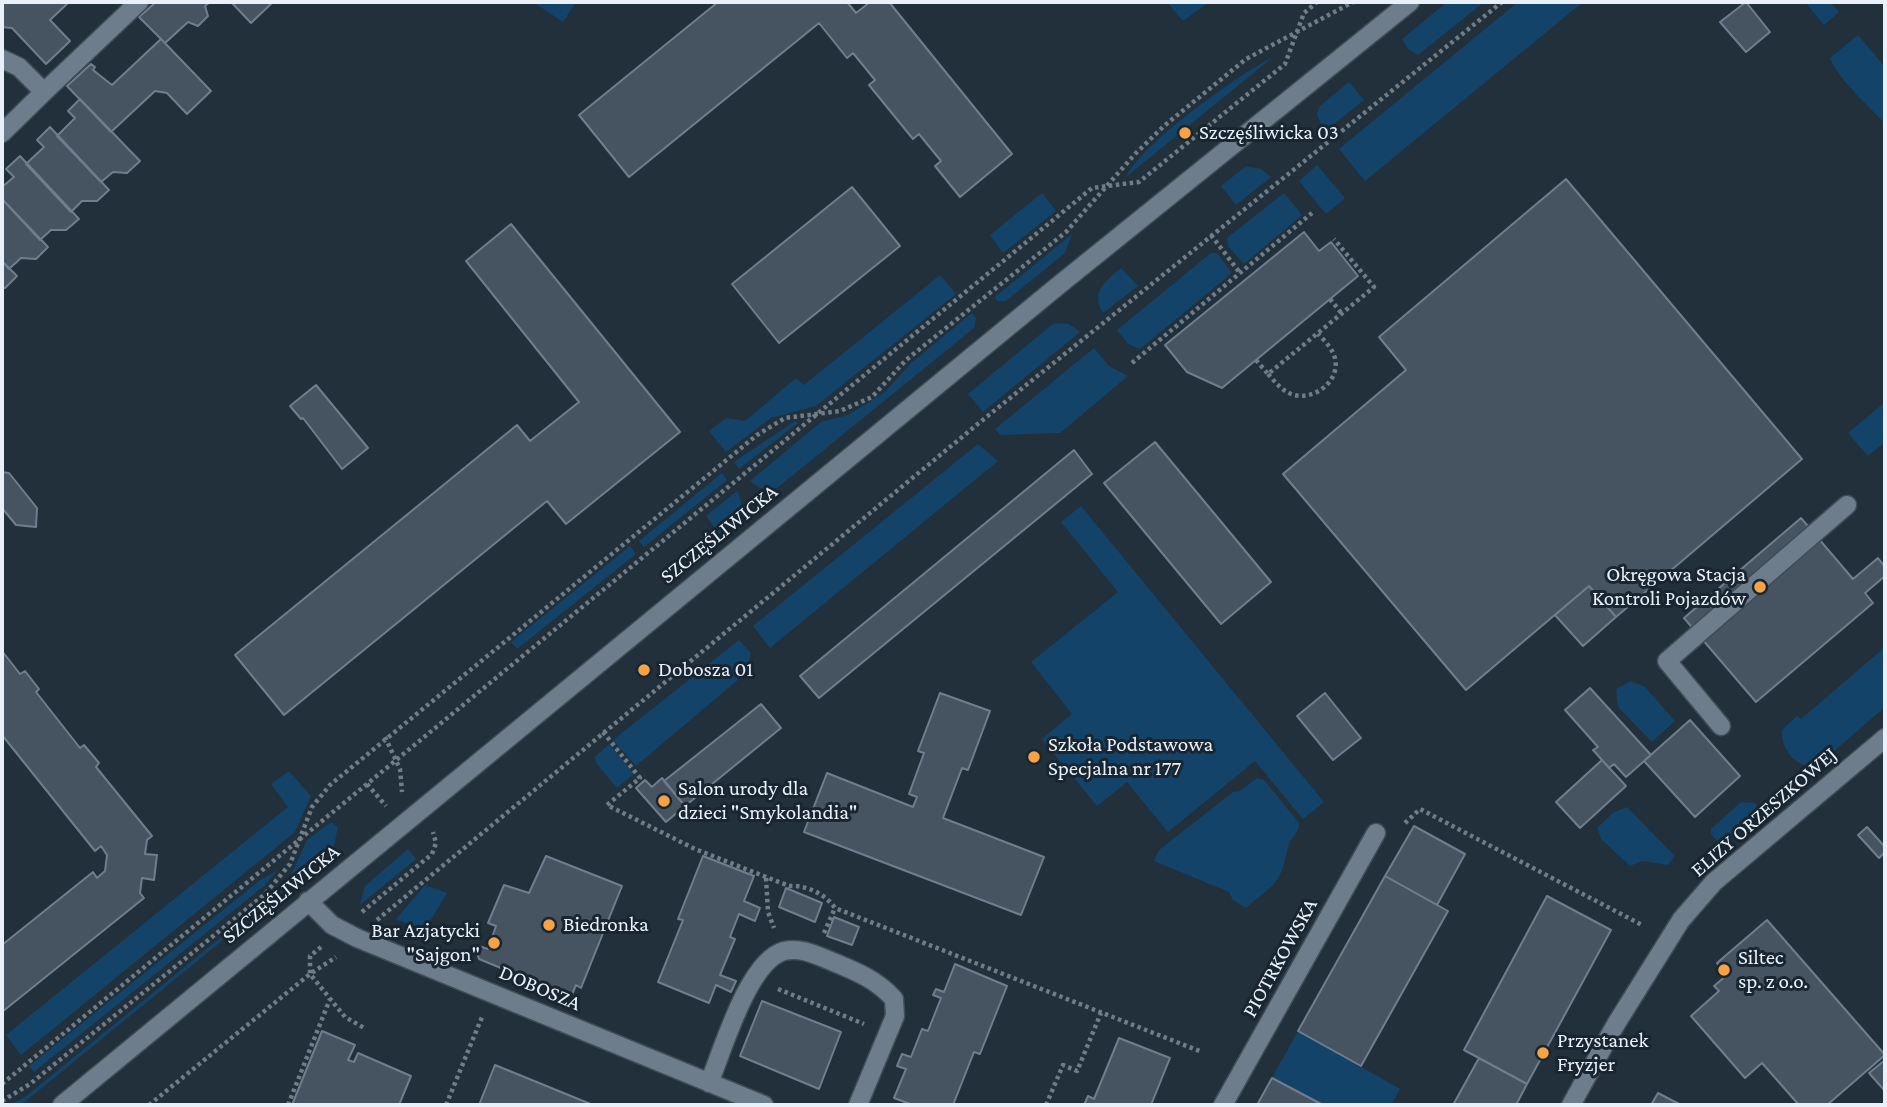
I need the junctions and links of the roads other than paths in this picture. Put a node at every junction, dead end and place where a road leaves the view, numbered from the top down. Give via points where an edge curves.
1 (139, 2) edge
2 (1409, 2) edge
3 (2, 59) edge
4 (44, 92) junction
5 (2, 133) edge
6 (1847, 505) dead end
7 (1721, 726) dead end
8 (1885, 738) edge
9 (1376, 833) dead end
10 (308, 901) junction
11 (709, 1083) junction
12 (62, 1105) edge
13 (764, 1105) edge
14 (858, 1105) edge
15 (1223, 1105) edge
16 (1571, 1105) edge

1 - 4 street
2 - 10 street, SZCZĘŚLIWICKA
3 - 4 street via 19,67
4 - 5 street
6 - 7 street via 1667,661
8 - 16 street, ELIZY ORZESZKOWEJ via 1714,882 1666,940
9 - 15 street, PIOTRKOWSKA
10 - 11 street, DOBOSZA via 336,928
10 - 12 street, SZCZĘŚLIWICKA
11 - 13 street, DOBOSZA
11 - 14 street via 754,979 771,958 803,950 871,978 894,999 896,1007

